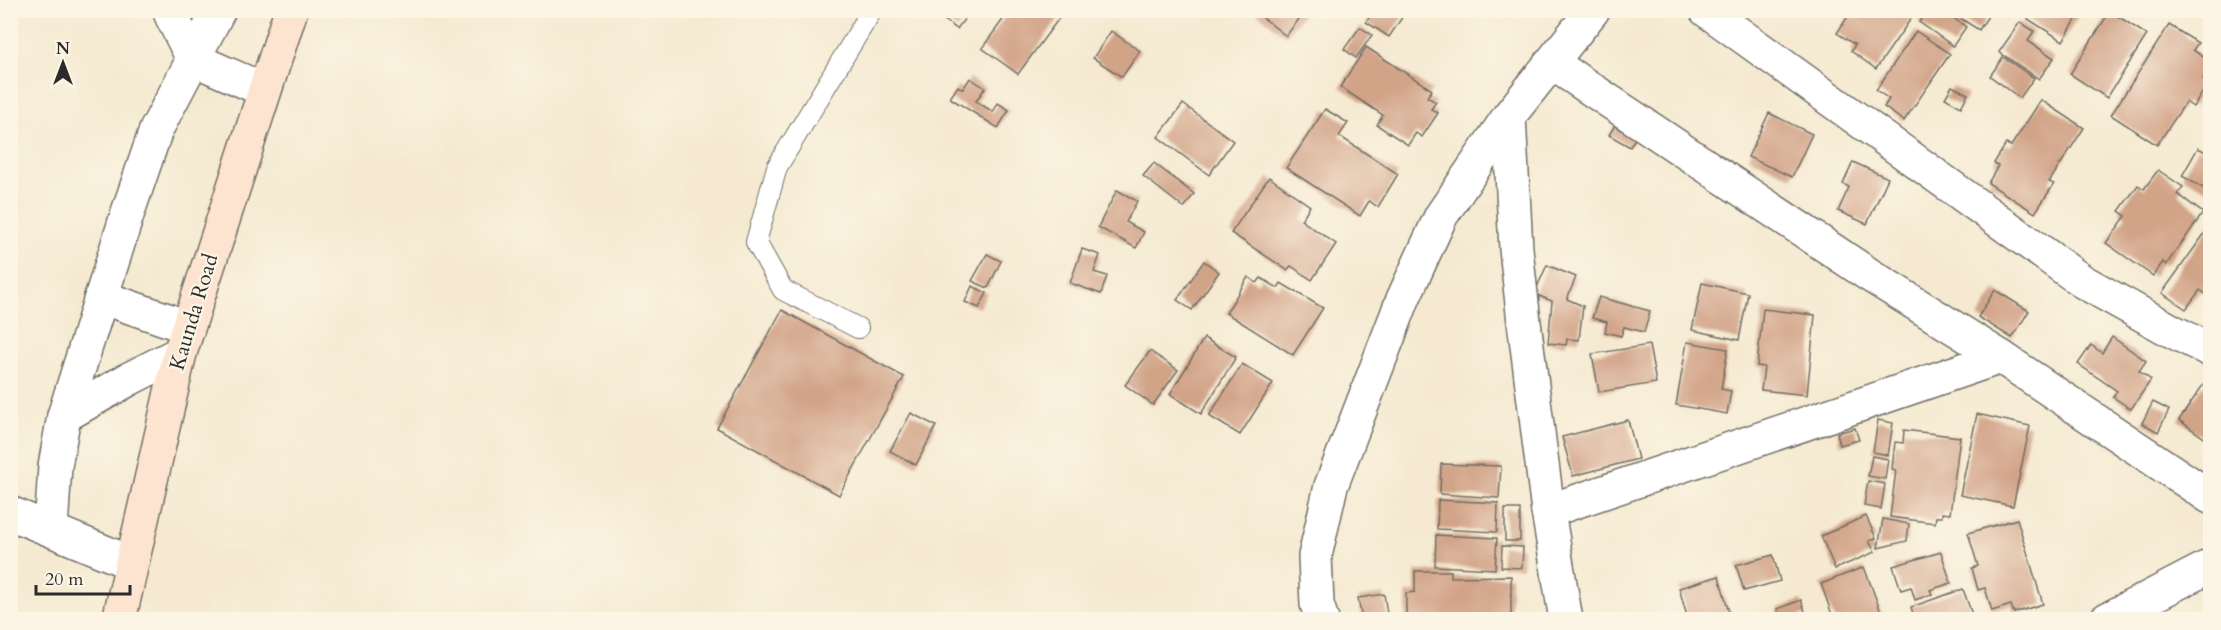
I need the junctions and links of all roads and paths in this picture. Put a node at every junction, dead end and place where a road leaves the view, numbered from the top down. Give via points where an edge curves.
1 (219, 10) edge
2 (291, 10) edge
3 (872, 10) edge
4 (1593, 10) edge
5 (1706, 10) edge
6 (166, 12) edge
7 (193, 59) junction
8 (1552, 63) junction
9 (264, 90) junction
10 (1509, 116) junction
11 (100, 297) junction
12 (858, 328) dead end
13 (184, 340) junction
14 (2211, 350) edge
15 (2001, 357) junction
16 (64, 416) junction
17 (2211, 497) edge
18 (1548, 511) junction
19 (10, 513) edge
20 (51, 529) junction
21 (131, 563) junction
22 (2211, 566) edge
23 (119, 620) edge
24 (1322, 620) edge
25 (1566, 620) edge
26 (2106, 620) edge

1 - 7 street
2 - 9 main road, Kaunda Road
3 - 12 lane via 777,167 756,242 783,290
4 - 8 street
5 - 14 street via 2082,281
6 - 7 street
7 - 9 street
7 - 11 street via 156,130
8 - 10 street
8 - 15 street via 1868,274
9 - 13 main road, Kaunda Road
10 - 18 street via 1516,249
10 - 24 street via 1441,216 1402,299 1331,486 1316,556 1317,604
11 - 13 street
11 - 16 street
13 - 16 street via 129,379
13 - 21 main road, Kaunda Road
15 - 17 street
15 - 18 street
16 - 20 street via 55,466
18 - 25 street
19 - 20 street
20 - 21 street
21 - 23 main road, Kaunda Road
22 - 26 street

